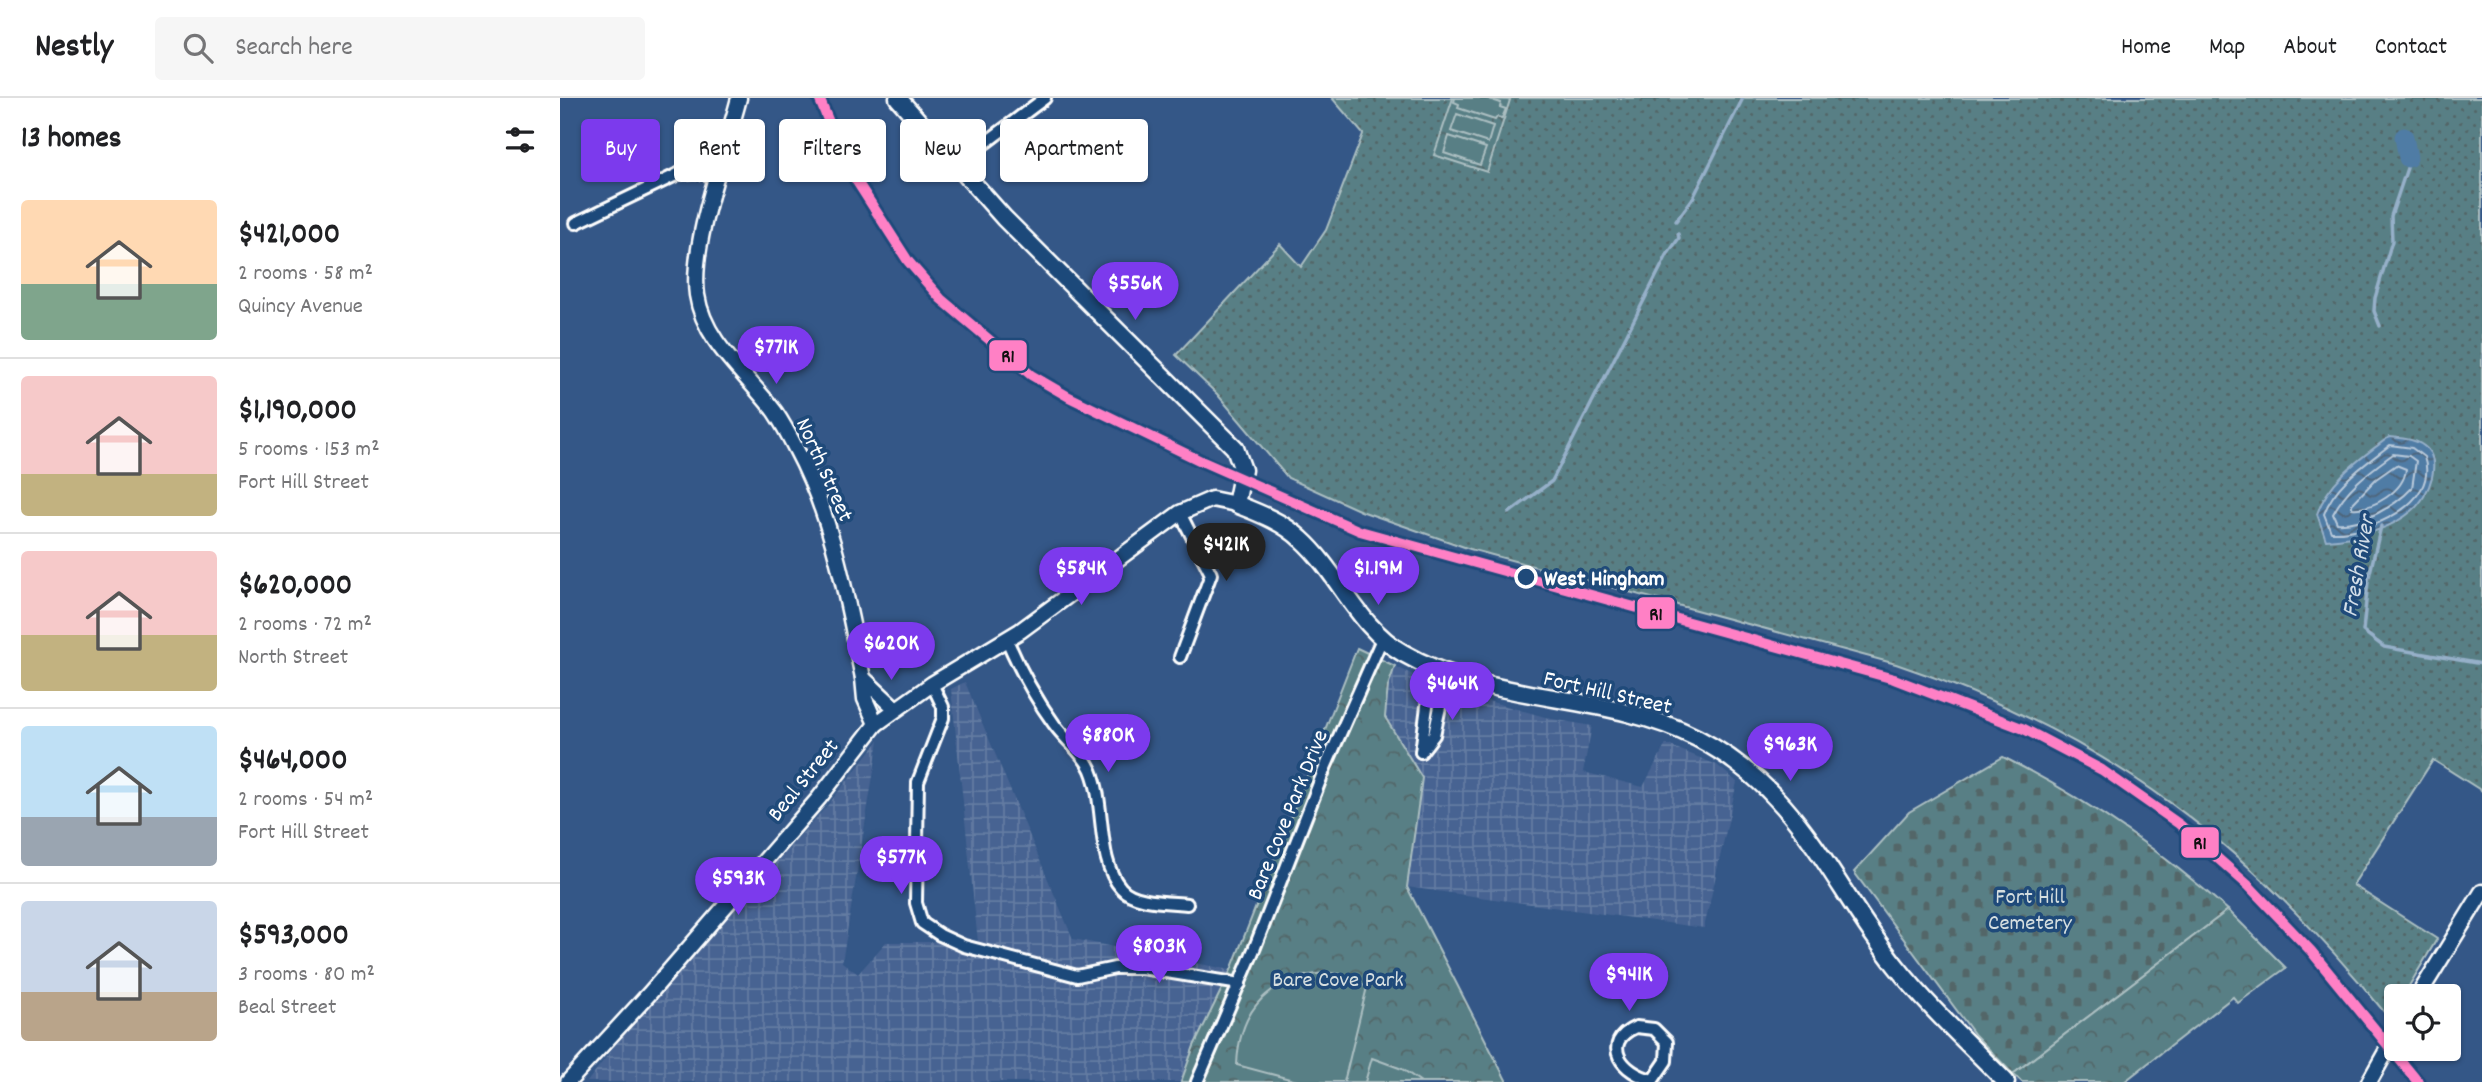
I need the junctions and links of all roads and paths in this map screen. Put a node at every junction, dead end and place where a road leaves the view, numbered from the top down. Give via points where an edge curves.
1 (739, 98) edge
2 (898, 98) edge
3 (1045, 98) edge
4 (733, 119) edge
5 (916, 119) edge
6 (986, 142) edge
7 (674, 176) edge
8 (717, 182) edge
9 (972, 182) edge
10 (576, 223) dead end
11 (1236, 503) junction
12 (1180, 513) junction
13 (1382, 639) junction
14 (1006, 640) junction
15 (1180, 657) dead end
16 (1439, 671) junction
17 (863, 678) junction
18 (932, 684) junction
19 (895, 708) junction
20 (876, 724) junction
21 (2482, 892) edge
22 (1187, 904) dead end
23 (1240, 984) junction
24 (2425, 984) edge
25 (2384, 1055) edge
26 (2372, 1076) edge
27 (1653, 1081) edge
28 (568, 1082) edge
29 (1197, 1082) edge
30 (2006, 1082) edge

1 - 4 street, North Street
2 - 5 main road
3 - 6 street
7 - 10 street
8 - 17 street, North Street via 696,269 700,313 715,340 776,413 810,477 835,550
9 - 11 main road via 1059,276 1235,447 1244,470
11 - 12 street, Beal Street via 1212,499
11 - 13 main road, Fort Hill Street via 1277,521 1301,538
12 - 14 street, Beal Street
12 - 15 street via 1211,574
13 - 16 main road, Fort Hill Street
13 - 23 street, Bare Cove Park Drive via 1325,768
14 - 18 street, Beal Street
14 - 22 street via 1027,684 1090,768 1110,870 1122,890 1137,897
16 - 16 street via 1421,752 1434,735
16 - 30 main road, Fort Hill Street via 1661,723 1738,762 1783,802 1896,966
17 - 19 street
17 - 20 street, North Street via 865,699
18 - 19 street, Beal Street
18 - 23 street via 943,718 918,782 916,903 922,923 964,946 1077,976 1142,968
19 - 20 street, Beal Street
20 - 28 street, Beal Street via 819,798
21 - 24 street
23 - 29 street, Bare Cove Park Drive
25 - 26 street
27 - 27 street via 1666,1061 1667,1042 1659,1032 1636,1027 1623,1036 1620,1061 1630,1072

